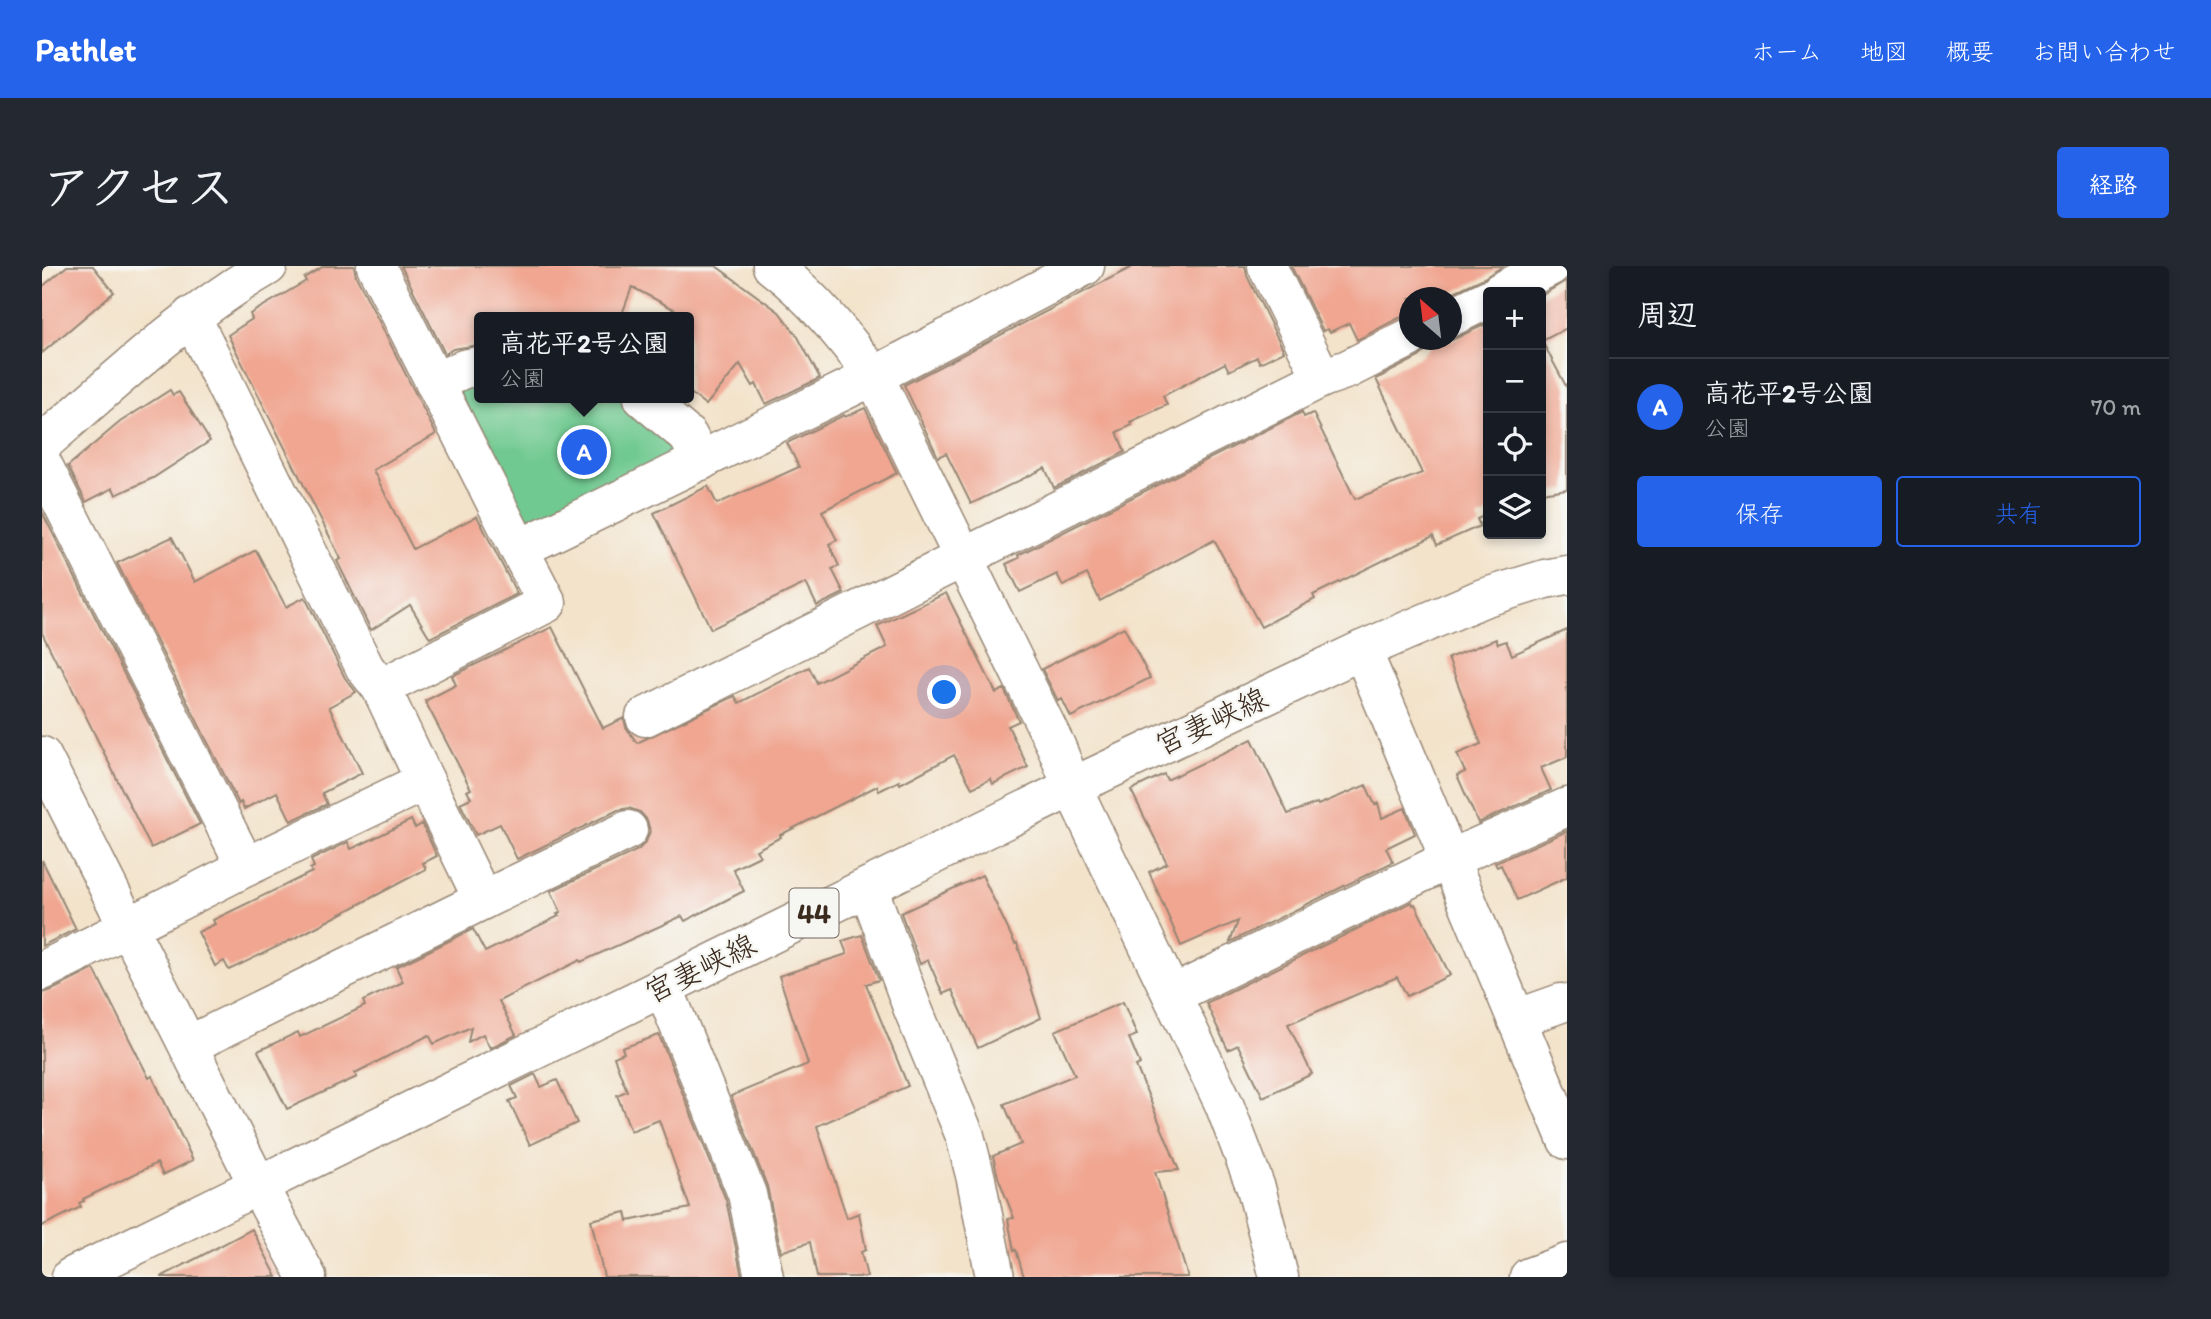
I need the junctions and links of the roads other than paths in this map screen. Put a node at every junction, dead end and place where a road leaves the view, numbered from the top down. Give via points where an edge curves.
1 (268, 266) edge
2 (376, 266) edge
3 (772, 266) edge
4 (1085, 266) edge
5 (1267, 266) edge
6 (1552, 266) edge
7 (1041, 275) edge
8 (1510, 287) edge
9 (1483, 301) edge
10 (1462, 312) edge
11 (191, 316) junction
12 (1399, 343) edge
13 (474, 367) edge
14 (874, 376) junction
15 (1322, 378) junction
16 (434, 382) junction
17 (649, 403) edge
18 (42, 444) edge
19 (701, 461) junction
20 (42, 463) edge
21 (519, 550) junction
22 (962, 557) junction
23 (1567, 575) edge
24 (1362, 650) junction
25 (381, 688) junction
26 (645, 717) dead end
27 (42, 755) edge
28 (425, 781) junction
29 (1072, 787) junction
30 (1567, 807) edge
31 (628, 830) dead end
32 (1450, 859) junction
33 (246, 867) junction
34 (868, 887) junction
35 (483, 900) junction
36 (129, 926) junction
37 (42, 971) edge
38 (663, 986) junction
39 (1172, 995) junction
40 (1561, 1003) dead end
41 (1516, 1019) junction
42 (189, 1045) junction
43 (1567, 1140) edge
44 (258, 1185) junction
45 (1567, 1264) edge
46 (89, 1273) edge
47 (307, 1277) edge
48 (764, 1277) edge
49 (995, 1277) edge
50 (1279, 1277) edge
51 (1529, 1277) edge

1 - 11 street
2 - 16 street
3 - 14 street via 816,306
4 - 7 street
5 - 15 street
6 - 8 street
7 - 14 street
9 - 10 street
11 - 18 street
11 - 25 street via 365,668
12 - 15 street
13 - 16 street
14 - 19 street
14 - 22 street
15 - 22 street
16 - 21 street
17 - 19 street via 688,436
19 - 21 street
20 - 33 street
21 - 25 street via 547,603
22 - 26 street
22 - 29 street
23 - 24 street, 宮妻峡線 / 44 via 1483,598
24 - 29 street, 宮妻峡線 / 44
24 - 32 street
25 - 28 street
27 - 36 street
28 - 33 street
28 - 35 street
29 - 34 street, 宮妻峡線 / 44
29 - 39 street
30 - 32 street
31 - 35 street
32 - 39 street
32 - 41 street
33 - 36 street
34 - 38 street, 宮妻峡線 / 44
34 - 49 street via 965,1136
35 - 42 street
36 - 37 street
36 - 42 street
38 - 44 street, 宮妻峡線 / 44
38 - 48 street via 747,1194
39 - 50 street via 1244,1153
40 - 41 street
41 - 43 street
42 - 44 street
44 - 46 street, 宮妻峡線 / 44
44 - 47 street
45 - 51 street

